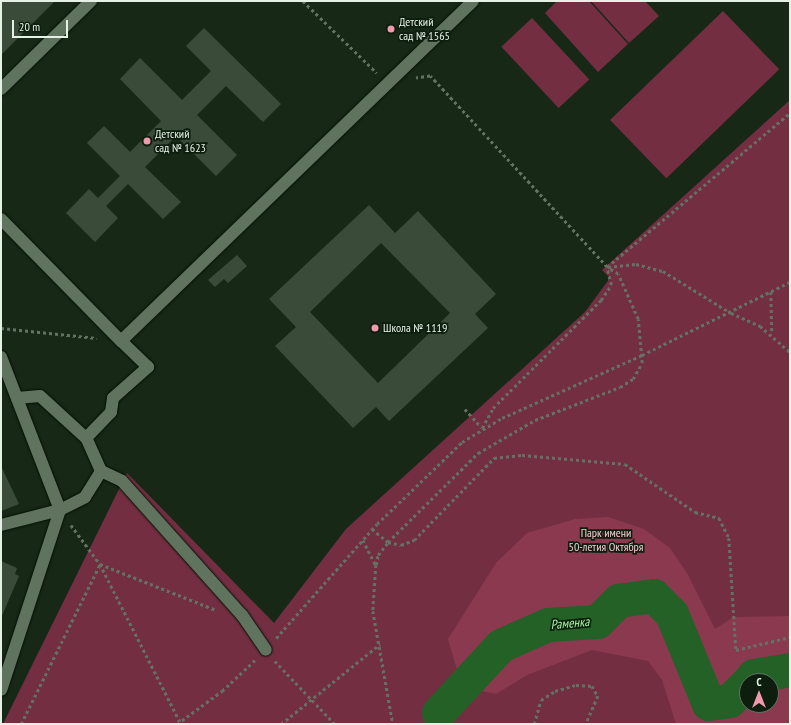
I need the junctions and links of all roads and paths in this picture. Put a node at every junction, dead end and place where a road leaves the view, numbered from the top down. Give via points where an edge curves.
1 (91, 1) edge
2 (303, 1) edge
3 (473, 1) edge
4 (386, 82) junction
5 (1, 89) edge
6 (790, 113) edge
7 (1, 219) edge
8 (607, 267) junction
9 (790, 282) edge
10 (772, 292) junction
11 (731, 313) junction
12 (1, 328) edge
13 (772, 334) junction
14 (121, 341) junction
15 (790, 352) edge
16 (642, 355) junction
17 (1, 357) edge
18 (17, 398) junction
19 (465, 409) dead end
20 (482, 428) junction
21 (86, 438) junction
22 (101, 470) junction
23 (60, 510) junction
24 (1, 525) edge
25 (372, 529) junction
26 (363, 540) junction
27 (388, 542) junction
28 (100, 564) junction
29 (376, 565) junction
30 (242, 615) junction
31 (790, 637) edge
32 (380, 643) junction
33 (266, 650) junction
34 (1, 690) edge
35 (312, 700) junction
36 (179, 723) edge
37 (21, 724) edge
38 (281, 724) edge
39 (335, 724) edge
40 (392, 724) edge
41 (534, 724) edge
42 (586, 724) edge

1 - 5 lane
2 - 4 path
3 - 4 lane
4 - 8 path via 430,76
4 - 14 lane
6 - 8 path
7 - 14 lane
8 - 11 path via 636,264 663,270
8 - 16 path via 618,274 630,296 638,319
8 - 20 path via 611,285 601,300 493,408
9 - 10 path
10 - 11 path
10 - 13 path
11 - 13 path
11 - 16 path
12 - 14 path
13 - 15 path
14 - 21 lane via 148,367 114,398 111,412
16 - 20 path
16 - 27 path via 641,368 632,379 535,420 478,453
17 - 18 lane
18 - 21 lane via 40,396
18 - 23 lane
19 - 20 path
20 - 25 path via 462,442
21 - 22 lane
22 - 23 lane via 85,497
22 - 30 lane via 122,480
23 - 24 lane
23 - 28 path
23 - 34 lane
25 - 26 path
25 - 27 path
26 - 29 path
26 - 33 path
27 - 29 path via 378,555
27 - 31 path via 401,545 414,540 494,458 522,455 625,464 695,512 719,518 729,538 736,650
28 - 30 path via 206,608
28 - 36 path
28 - 37 path
29 - 32 path via 373,611
30 - 33 lane
32 - 35 path
32 - 40 path
33 - 35 path
33 - 36 path via 222,691
35 - 38 path
35 - 39 path
41 - 42 path via 541,700 555,690 576,685 592,686 598,696

